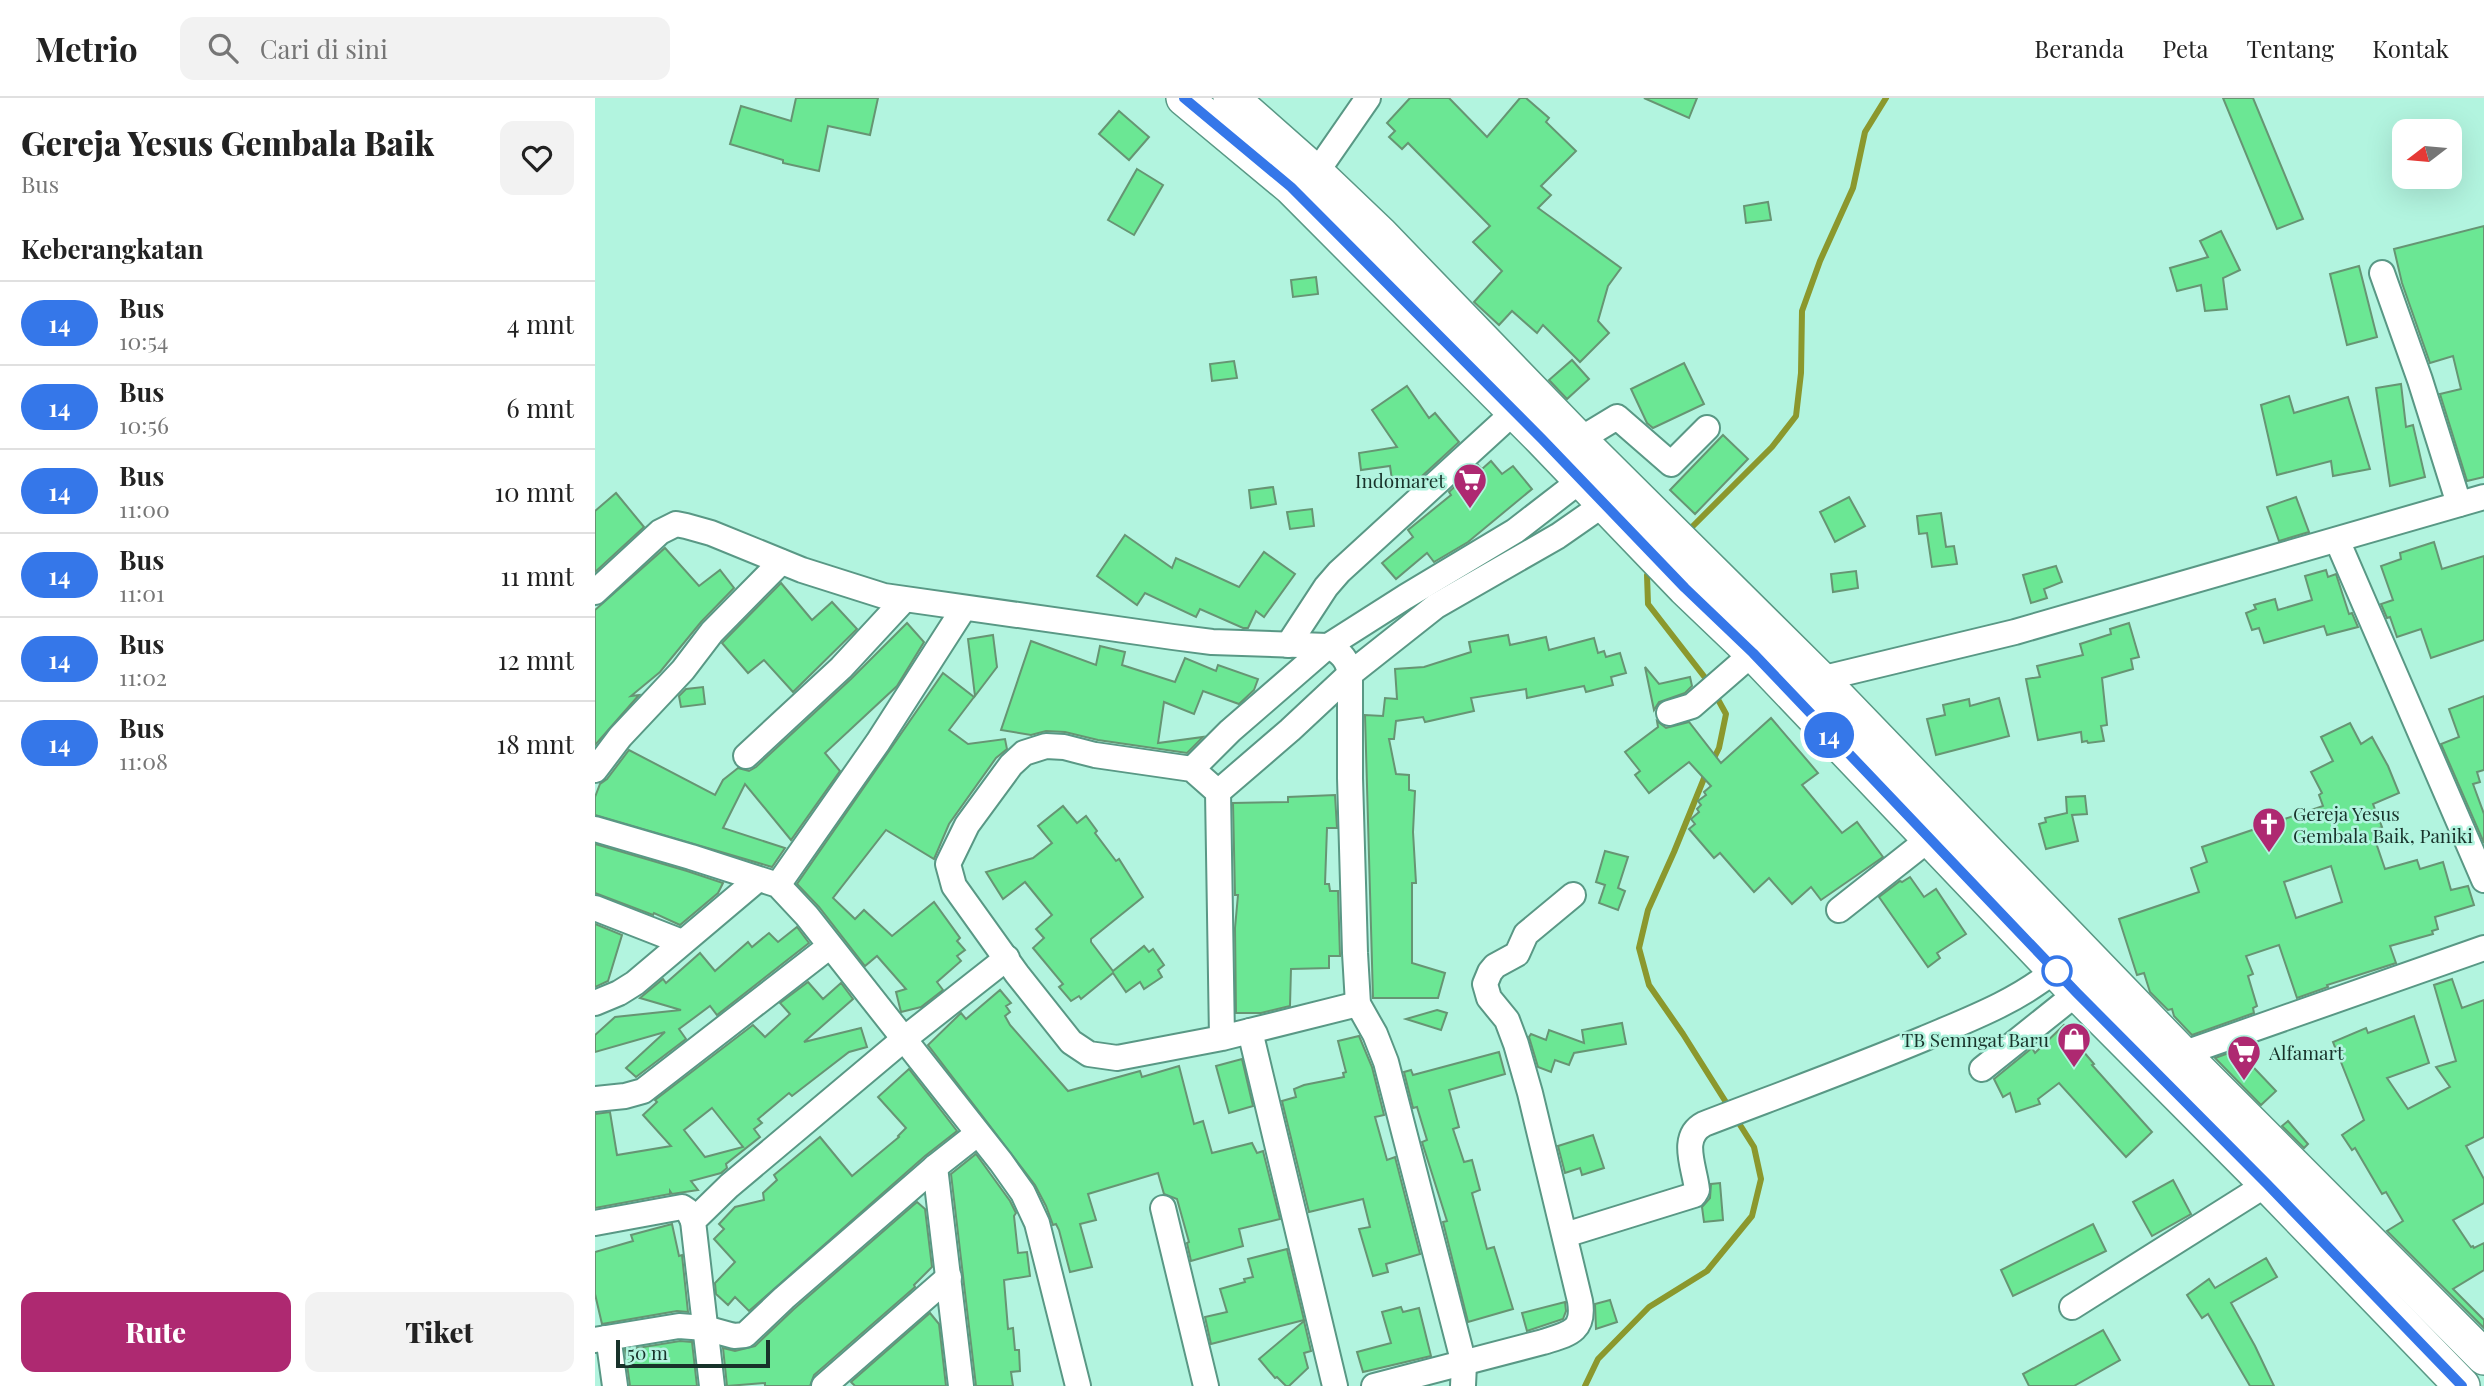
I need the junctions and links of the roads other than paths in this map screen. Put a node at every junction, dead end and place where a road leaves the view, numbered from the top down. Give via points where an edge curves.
1 (1184, 98) edge
2 (1231, 98) edge
3 (1368, 98) edge
4 (1316, 173) junction
5 (2382, 273) dead end
6 (1514, 412) junction
7 (1707, 428) dead end
8 (1579, 440) junction
9 (2484, 497) edge
10 (1610, 500) junction
11 (2459, 504) junction
12 (2337, 540) junction
13 (781, 562) junction
14 (1694, 575) junction
15 (595, 592) edge
16 (904, 600) junction
17 (964, 608) junction
18 (1288, 645) junction
19 (1328, 646) junction
20 (1753, 653) junction
21 (1350, 674) junction
22 (1821, 679) junction
23 (1669, 713) dead end
24 (745, 755) dead end
25 (1192, 769) junction
26 (595, 770) edge
27 (1218, 792) junction
28 (595, 829) edge
29 (1929, 839) junction
30 (2484, 880) edge
31 (768, 882) junction
32 (1573, 895) dead end
33 (595, 908) edge
34 (1839, 910) dead end
35 (682, 942) junction
36 (830, 946) junction
37 (2484, 948) edge
38 (1007, 958) junction
39 (2066, 981) junction
40 (595, 1003) edge
41 (1358, 1004) junction
42 (1250, 1031) junction
43 (1222, 1038) junction
44 (904, 1039) junction
45 (2182, 1054) junction
46 (1982, 1069) dead end
47 (595, 1099) edge
48 (977, 1134) junction
49 (935, 1167) junction
50 (2267, 1184) junction
51 (1163, 1208) dead end
52 (693, 1221) junction
53 (595, 1223) edge
54 (1565, 1235) junction
55 (949, 1277) junction
56 (2412, 1283) junction
57 (2381, 1304) junction
58 (2072, 1307) dead end
59 (705, 1328) junction
60 (600, 1339) edge
61 (2484, 1357) edge
62 (1463, 1375) edge
63 (615, 1386) edge
64 (712, 1386) edge
65 (824, 1386) edge
66 (961, 1386) edge
67 (1078, 1386) edge
68 (1206, 1386) edge
69 (1335, 1386) edge
70 (1374, 1386) edge
71 (2462, 1386) edge

1 - 6 highway via 1291,187
2 - 4 highway
3 - 4 street
4 - 8 highway
5 - 11 street
6 - 10 highway
6 - 18 street via 1339,572
7 - 8 street via 1671,464 1617,417
8 - 10 highway
9 - 11 street
10 - 14 highway
10 - 19 street via 1515,531
10 - 21 street via 1558,536 1436,606
11 - 12 street
12 - 22 street via 2015,632
12 - 30 street
13 - 15 street via 676,524 660,532
13 - 16 street via 850,587
13 - 26 street via 712,632
14 - 20 highway
14 - 22 highway
16 - 17 street
16 - 24 street via 841,668
17 - 18 street via 1212,642
17 - 31 street via 878,742
18 - 19 street
19 - 21 street via 1343,656
19 - 25 street
20 - 23 street via 1692,706
20 - 29 highway
21 - 27 street
21 - 41 street
22 - 45 highway
25 - 27 street
25 - 38 street via 1057,746 1024,753 1010,765 967,825 948,864 961,897
27 - 43 street
28 - 31 street
29 - 34 street
29 - 39 highway
31 - 35 street
31 - 36 street
32 - 54 street via 1527,934 1517,954 1495,965 1485,984 1516,1044
33 - 35 street
35 - 40 street via 635,983
36 - 44 street
36 - 47 street via 643,1091
37 - 45 street
38 - 43 street via 1071,1042 1089,1054 1117,1058
38 - 44 street
39 - 46 street
39 - 50 highway
39 - 54 street via 2028,990 1990,1011 1697,1128 1689,1150 1694,1195
41 - 42 street
41 - 62 street via 1384,1055
42 - 43 street
42 - 69 street
44 - 48 street
44 - 52 street
45 - 56 highway
48 - 49 street
48 - 67 street via 1013,1178 1037,1223
49 - 55 street
49 - 59 street via 745,1335
50 - 57 highway
50 - 58 street
51 - 68 street
52 - 53 street via 682,1207
52 - 59 street
54 - 62 street via 1582,1313 1576,1328
55 - 65 street
55 - 66 street
56 - 57 highway
56 - 61 highway
57 - 71 highway
59 - 60 street via 679,1326
59 - 64 street
60 - 63 street via 610,1350
62 - 70 street

